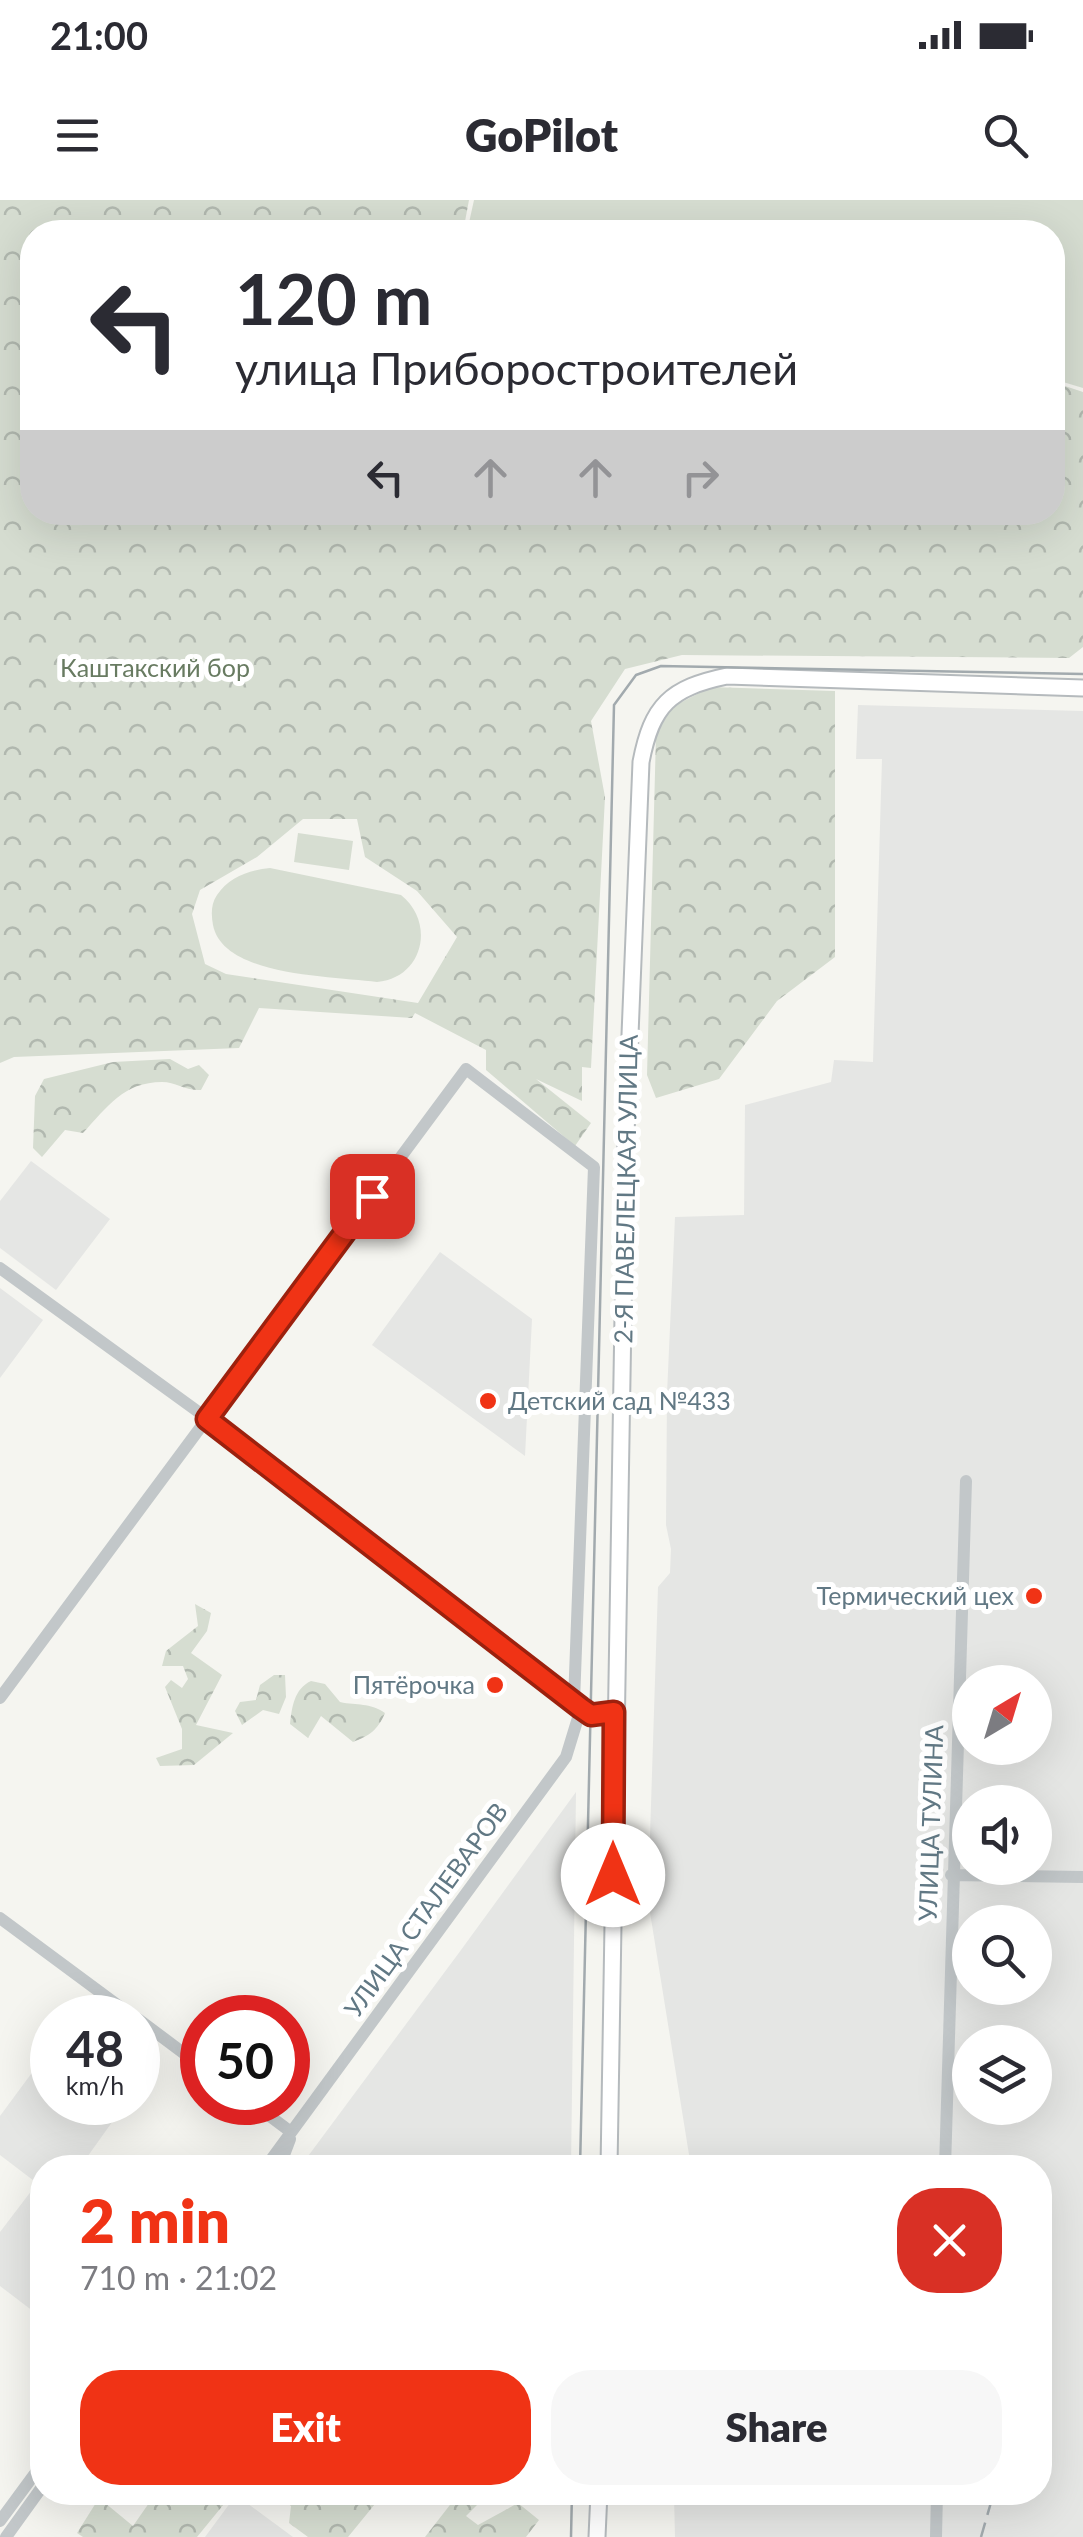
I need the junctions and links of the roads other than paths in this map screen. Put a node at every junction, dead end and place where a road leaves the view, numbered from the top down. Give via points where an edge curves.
1 (1083, 688) edge
2 (0, 1268) edge
3 (207, 1419) junction
4 (966, 1481) dead end
5 (0, 1698) edge
6 (577, 1705) junction
7 (614, 1712) junction
8 (950, 1875) junction
9 (1083, 1877) edge
10 (0, 1918) edge
11 (105, 1995) edge
12 (282, 2125) edge
13 (292, 2132) junction
14 (275, 2155) edge
15 (284, 2155) edge
16 (609, 2155) edge
17 (945, 2155) edge
18 (30, 2480) edge
19 (30, 2504) edge
20 (599, 2505) edge
21 (937, 2505) edge
22 (0, 2521) edge
23 (6, 2537) edge
24 (598, 2537) edge
25 (936, 2537) edge

1 - 7 main road, 2-Я ПАВЕЛЕЦКАЯ УЛИЦА via 726,676 678,691 647,728 640,762 626,1134
2 - 3 street
3 - 5 street
3 - 6 street
3 - 6 street, УЛИЦА СТАЛЕВАРОВ via 466,1069 594,1167
4 - 8 street, УЛИЦА ТУЛИНА
6 - 7 street via 591,1715
6 - 13 street, УЛИЦА СТАЛЕВАРОВ via 566,1757
7 - 16 main road, 2-Я ПАВЕЛЕЦКАЯ УЛИЦА
8 - 9 street
8 - 17 street, УЛИЦА ТУЛИНА
10 - 11 street
12 - 13 street
13 - 14 street, УЛИЦА СТАЛЕВАРОВ
13 - 15 street, УЛИЦА СТАЛЕВАРОВ
18 - 22 street
19 - 23 street
20 - 24 main road
21 - 25 street

